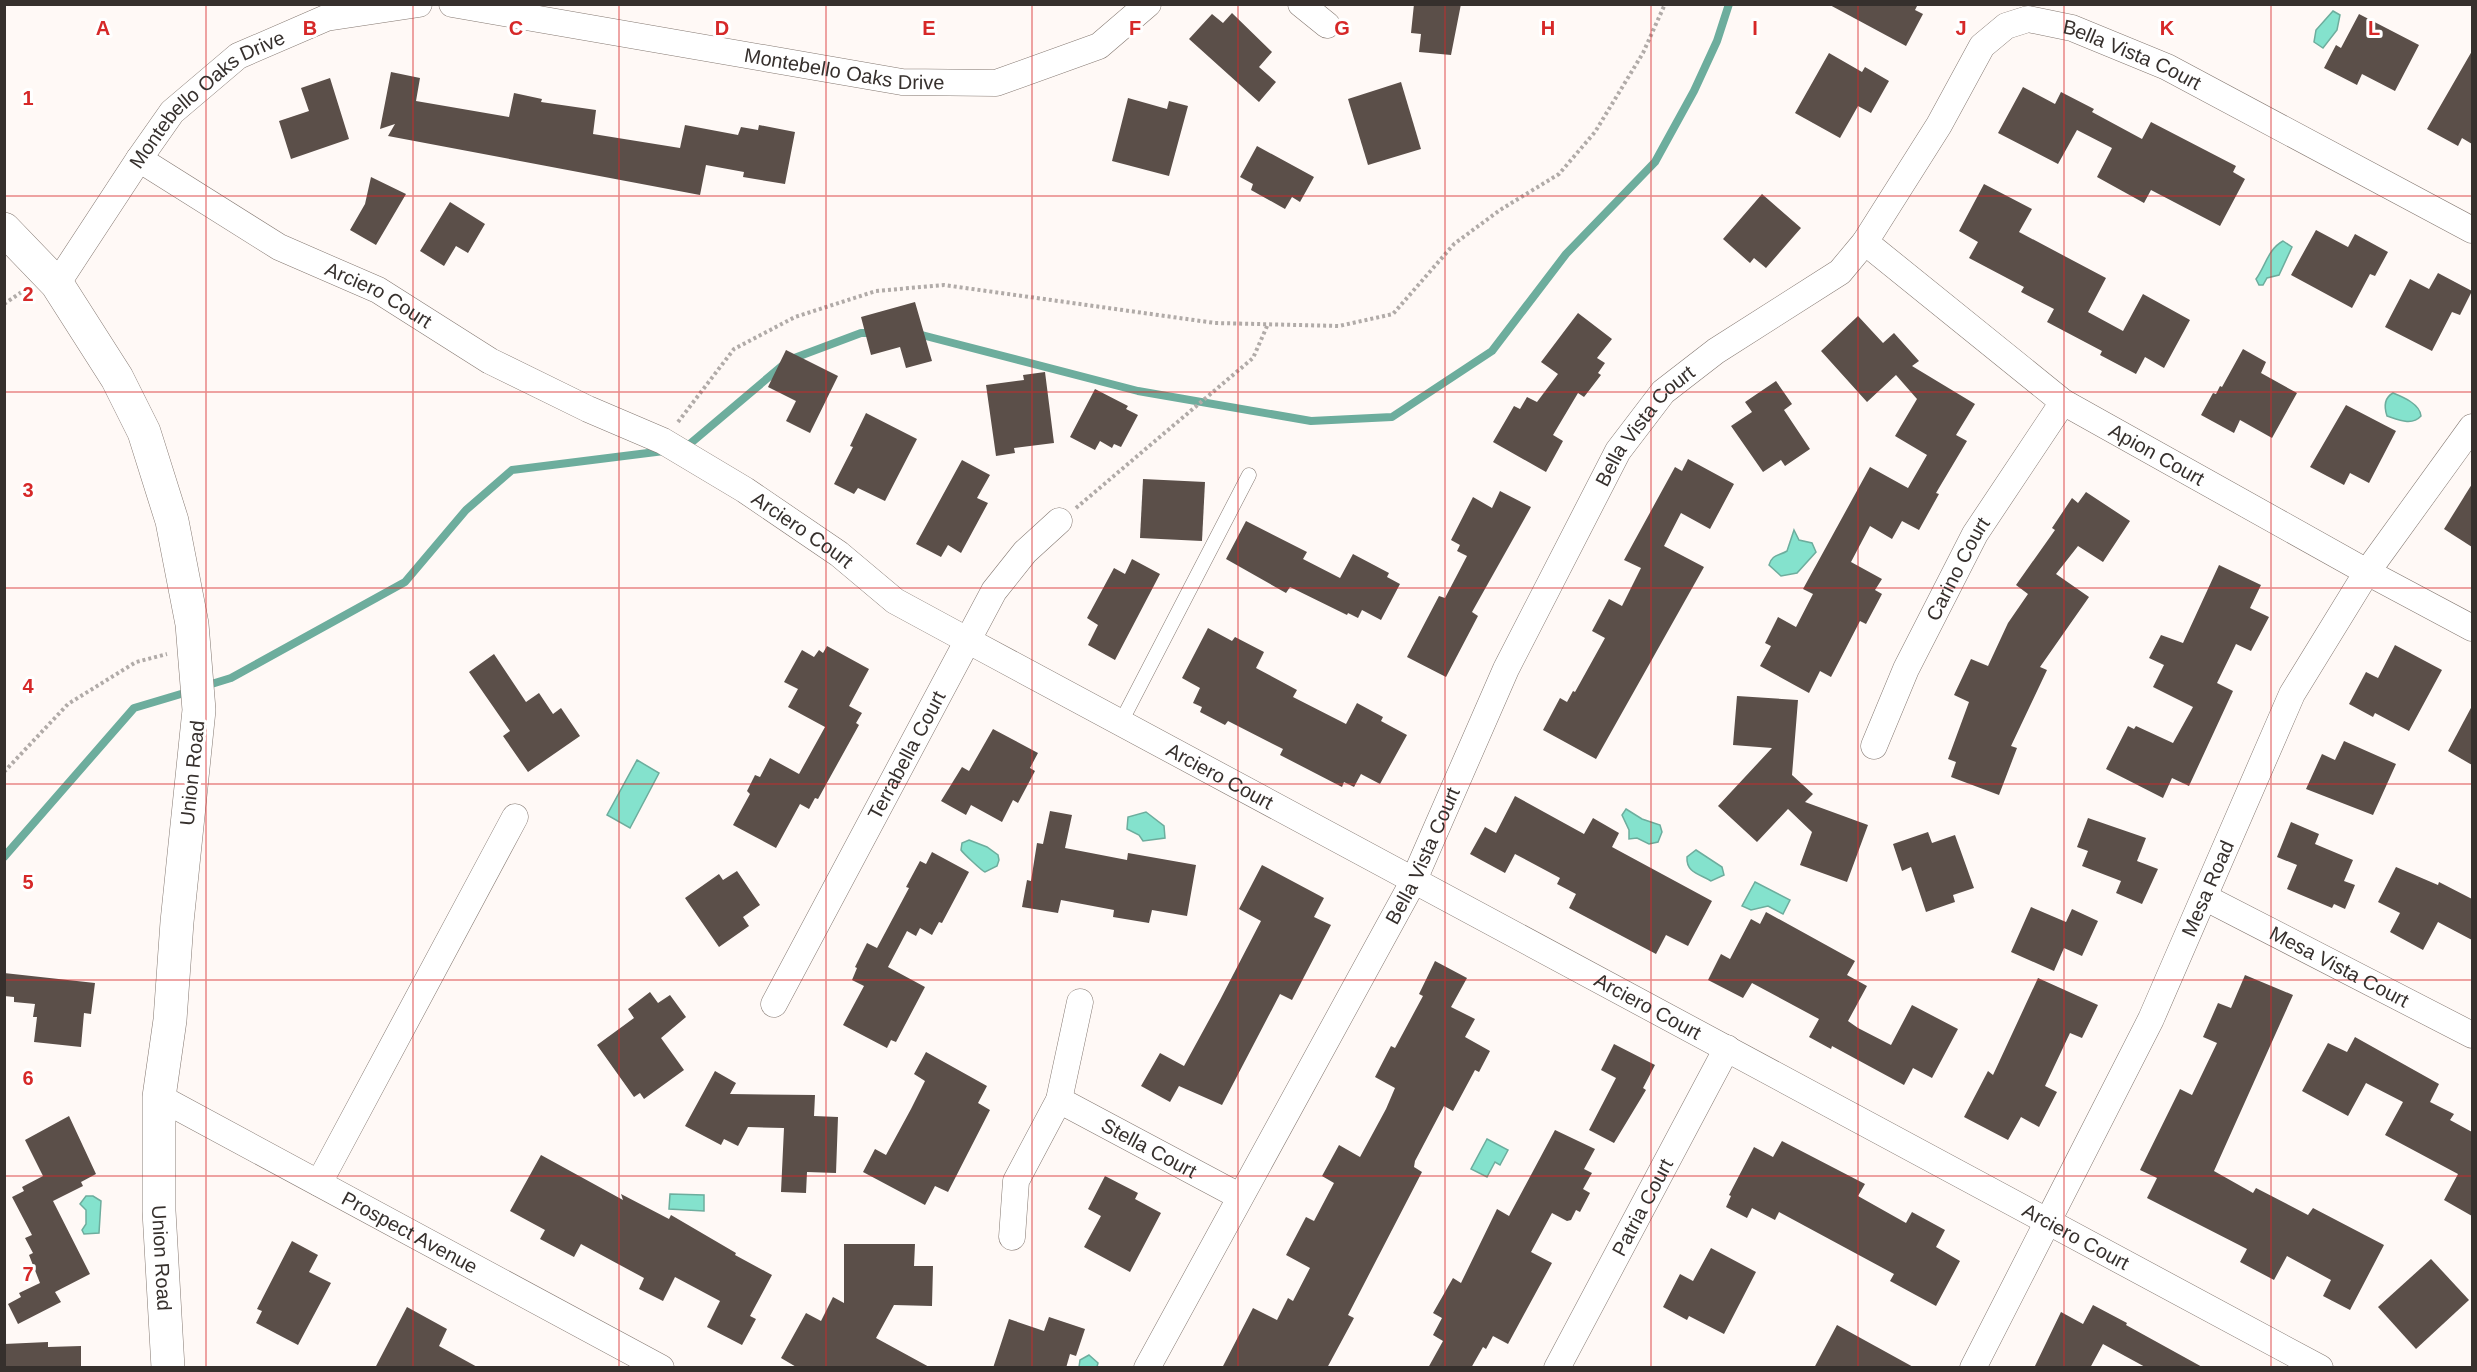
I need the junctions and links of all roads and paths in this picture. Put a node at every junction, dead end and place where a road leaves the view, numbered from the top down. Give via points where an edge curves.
1 (420, 4) edge
2 (452, 4) edge
3 (1148, 4) edge
4 (1301, 4) edge
5 (1665, 4) edge
6 (1327, 25) dead end
7 (139, 159) junction
8 (4, 229) edge
9 (2472, 230) edge
10 (1865, 242) junction
11 (44, 289) junction
12 (4, 304) edge
13 (1268, 324) junction
14 (2063, 402) junction
15 (2472, 427) edge
16 (663, 441) junction
17 (1249, 475) dead end
18 (1059, 521) joint
19 (2367, 572) junction
20 (2472, 628) edge
21 (967, 640) junction
22 (171, 653) dead end
23 (1120, 724) junction
24 (1874, 746) dead end
25 (4, 772) edge
26 (515, 817) dead end
27 (1413, 882) junction
28 (2206, 898) junction
29 (1080, 1002) dead end
30 (774, 1004) dead end
31 (2472, 1035) edge
32 (1727, 1048) junction
33 (159, 1097) junction
34 (1059, 1100) junction
35 (319, 1183) junction
36 (1239, 1196) junction
37 (2048, 1222) junction
38 (1012, 1237) dead end
39 (168, 1368) edge
40 (661, 1368) edge
41 (1147, 1368) edge
42 (1557, 1368) edge
43 (1973, 1368) edge
44 (2320, 1368) edge

1 - 7 street, Montebello Oaks Drive via 326,18 238,56 172,112
2 - 3 street, Montebello Oaks Drive via 902,82 996,83 1098,46
4 - 6 street
5 - 13 path via 1643,53 1595,132 1559,174 1454,244 1393,314 1339,326
7 - 11 street, Montebello Oaks Drive
7 - 16 street, Arciero Court via 279,248 378,291 490,362
8 - 11 main road, Union Road
9 - 10 street, Bella Vista Court via 2167,68 2072,28 2028,19 2006,26 1982,46 1939,125
10 - 14 street, Apion Court
10 - 27 street, Bella Vista Court via 1840,272 1716,351 1663,392 1618,451 1506,669
11 - 12 path via 27,289
11 - 33 main road, Union Road via 117,378 144,432 172,521 192,624 199,710 170,1020
13 - 16 path via 1215,323 944,285 876,291 795,317 734,350
13 - 18 path via 1253,358
14 - 19 street, Apion Court
14 - 24 street, Carino Court via 1975,534 1906,669
15 - 19 street, Mesa Road
16 - 21 street, Arciero Court via 745,490 839,554 895,601
17 - 23 lane
18 - 21 street, Terrabella Court via 1025,552 994,591
19 - 20 street, Apion Court
19 - 28 street, Mesa Road via 2292,694
21 - 23 street, Arciero Court
21 - 30 street, Terrabella Court
22 - 25 path via 136,662 68,704
23 - 27 street, Arciero Court
26 - 35 street
27 - 32 street, Arciero Court
27 - 36 street, Bella Vista Court
28 - 31 street, Mesa Vista Court
28 - 37 street, Mesa Road via 2151,1019
29 - 34 street
32 - 37 street, Arciero Court
32 - 42 street, Patria Court
33 - 35 street, Prospect Avenue
33 - 39 main road, Union Road via 159,1211
34 - 36 street, Stella Court
34 - 38 street via 1016,1181
35 - 40 street, Prospect Avenue
36 - 41 street, Bella Vista Court
37 - 43 street, Mesa Road
37 - 44 street, Arciero Court

